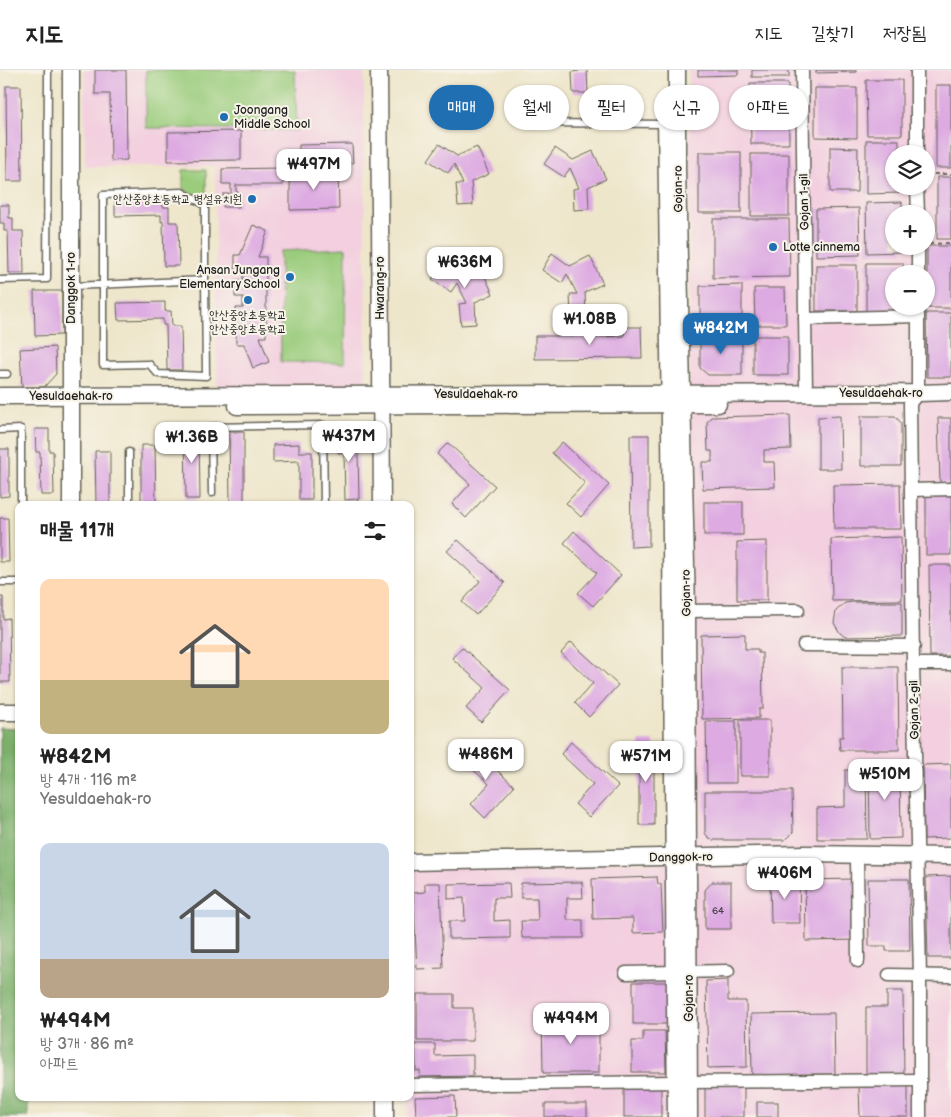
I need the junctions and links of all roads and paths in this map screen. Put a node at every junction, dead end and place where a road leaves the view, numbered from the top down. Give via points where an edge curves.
1 (48, 70) edge
2 (71, 70) edge
3 (379, 70) edge
4 (666, 70) edge
5 (677, 70) edge
6 (802, 70) edge
7 (917, 70) edge
8 (667, 85) edge
9 (675, 85) edge
10 (569, 123) edge
11 (654, 124) edge
12 (671, 130) edge
13 (917, 145) edge
14 (935, 174) edge
15 (951, 174) edge
16 (951, 243) edge
17 (935, 244) edge
18 (0, 280) edge
19 (205, 280) junction
20 (103, 285) junction
21 (71, 286) junction
22 (885, 313) edge
23 (918, 315) edge
24 (805, 319) junction
25 (951, 392) edge
26 (806, 393) junction
27 (0, 396) edge
28 (914, 398) junction
29 (676, 399) junction
30 (381, 400) junction
31 (71, 401) junction
32 (951, 402) edge
33 (0, 407) edge
34 (0, 430) edge
35 (130, 452) dead end
36 (951, 489) edge
37 (911, 490) junction
38 (212, 493) dead end
39 (21, 501) edge
40 (72, 501) edge
41 (129, 501) edge
42 (324, 501) edge
43 (382, 501) edge
44 (0, 582) edge
45 (15, 582) edge
46 (798, 610) dead end
47 (679, 611) junction
48 (804, 645) dead end
49 (914, 646) junction
50 (913, 664) junction
51 (951, 664) edge
52 (0, 712) edge
53 (15, 712) edge
54 (858, 855) junction
55 (951, 856) edge
56 (681, 857) junction
57 (918, 857) junction
58 (414, 862) edge
59 (858, 961) dead end
60 (728, 971) dead end
61 (682, 972) junction
62 (626, 973) dead end
63 (889, 975) dead end
64 (920, 976) junction
65 (951, 976) edge
66 (920, 1080) junction
67 (682, 1082) junction
68 (414, 1085) edge
69 (385, 1101) edge
70 (385, 1117) edge
71 (676, 1117) edge
72 (689, 1117) edge
73 (920, 1117) edge

1 - 18 lane via 47,279
2 - 21 street, Danggok 1-ro
3 - 30 street, Hwarang-ro
4 - 8 street, Gojan-ro
5 - 9 street, Gojan-ro
6 - 24 street, Gojan 1-gil
7 - 13 street
10 - 11 lane
12 - 29 street, Gojan-ro
14 - 15 path
16 - 17 path
19 - 20 lane
19 - 20 lane via 205,205 182,192 103,195
19 - 20 lane via 206,376 158,374 149,364 103,365
20 - 21 lane
21 - 31 street, Danggok 1-ro
22 - 24 street
23 - 28 street, Gojan 2-gil
24 - 26 street, Gojan 1-gil
25 - 28 street, Yesuldaehak-ro
26 - 28 street, Yesuldaehak-ro
26 - 29 street, Yesuldaehak-ro
27 - 31 street, Yesuldaehak-ro
28 - 29 street, Yesuldaehak-ro
28 - 32 street, Yesuldaehak-ro
28 - 37 street, Gojan 2-gil
29 - 30 street, Yesuldaehak-ro
29 - 47 street, Gojan-ro
30 - 31 street, Yesuldaehak-ro
30 - 43 street, Hwarang-ro
31 - 33 street, Yesuldaehak-ro
31 - 40 street, Danggok 1-ro
34 - 39 lane via 21,430
35 - 41 lane
36 - 37 street
37 - 49 street, Gojan 2-gil
38 - 42 lane via 211,427 323,425
44 - 45 lane
46 - 47 street
47 - 56 street, Gojan-ro
48 - 49 street
49 - 50 street, Gojan 2-gil
50 - 51 street
50 - 57 street, Gojan 2-gil
52 - 53 street
54 - 56 street, Danggok-ro
54 - 57 street, Danggok-ro
54 - 59 street
55 - 57 street, Danggok-ro
56 - 58 street, Danggok-ro
56 - 61 street, Gojan-ro
57 - 64 street, Gojan 2-gil
60 - 61 street
61 - 62 street
61 - 67 street, Gojan-ro
63 - 64 street
64 - 65 street
64 - 66 street, Gojan 2-gil
66 - 67 street
66 - 73 street, Gojan 2-gil
67 - 68 street
67 - 71 street, Gojan-ro
67 - 72 street, Gojan-ro
69 - 70 street

